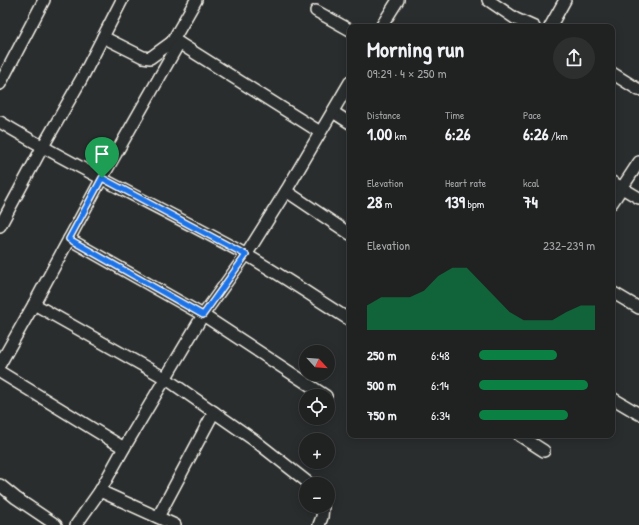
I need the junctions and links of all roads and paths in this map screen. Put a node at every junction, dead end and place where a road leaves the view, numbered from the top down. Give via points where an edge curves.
1 (44, 0) edge
2 (122, 0) edge
3 (196, 0) edge
4 (398, 0) edge
5 (488, 0) edge
6 (565, 0) edge
7 (316, 11) dead end
8 (383, 24) edge
9 (527, 24) edge
10 (552, 24) edge
11 (347, 28) edge
12 (103, 37) junction
13 (176, 43) junction
14 (615, 75) edge
15 (0, 84) edge
16 (347, 87) edge
17 (639, 90) edge
18 (333, 112) junction
19 (347, 121) edge
20 (0, 122) edge
21 (320, 132) junction
22 (42, 148) junction
23 (639, 162) edge
24 (102, 178) junction
25 (615, 184) edge
26 (622, 188) junction
27 (286, 191) junction
28 (615, 198) edge
29 (639, 198) edge
30 (0, 226) edge
31 (347, 232) edge
32 (69, 239) junction
33 (246, 255) junction
34 (615, 294) edge
35 (34, 304) junction
36 (639, 308) edge
37 (203, 315) junction
38 (347, 318) edge
39 (0, 364) edge
40 (0, 372) edge
41 (165, 378) junction
42 (315, 389) edge
43 (615, 400) edge
44 (214, 412) junction
45 (639, 414) edge
46 (524, 438) edge
47 (124, 448) junction
48 (544, 451) dead end
49 (301, 477) edge
50 (0, 485) edge
51 (100, 491) junction
52 (322, 513) edge
53 (158, 517) junction
54 (56, 525) edge
55 (76, 525) edge
56 (175, 525) edge
57 (319, 525) edge

1 - 15 street
2 - 12 street
3 - 13 street
4 - 8 street
5 - 9 street
6 - 10 street
7 - 11 street
12 - 13 street via 143,58 150,58
12 - 22 street
13 - 21 street
13 - 24 street
14 - 17 street
16 - 18 street
18 - 19 street
18 - 21 street
20 - 22 street
21 - 27 street
22 - 24 street
22 - 30 street
23 - 26 street
24 - 32 street
24 - 33 street
25 - 26 street
26 - 28 street
26 - 29 street
27 - 31 street
27 - 33 street
32 - 35 street
32 - 37 street
33 - 37 street
33 - 38 street
34 - 36 street
35 - 39 street
35 - 41 street
37 - 41 street
37 - 42 street
40 - 47 street
41 - 44 street
41 - 47 street
43 - 45 street
44 - 49 street
44 - 53 street
46 - 48 street
47 - 51 street
50 - 54 street
51 - 53 street
51 - 55 street
52 - 57 street
53 - 56 street

